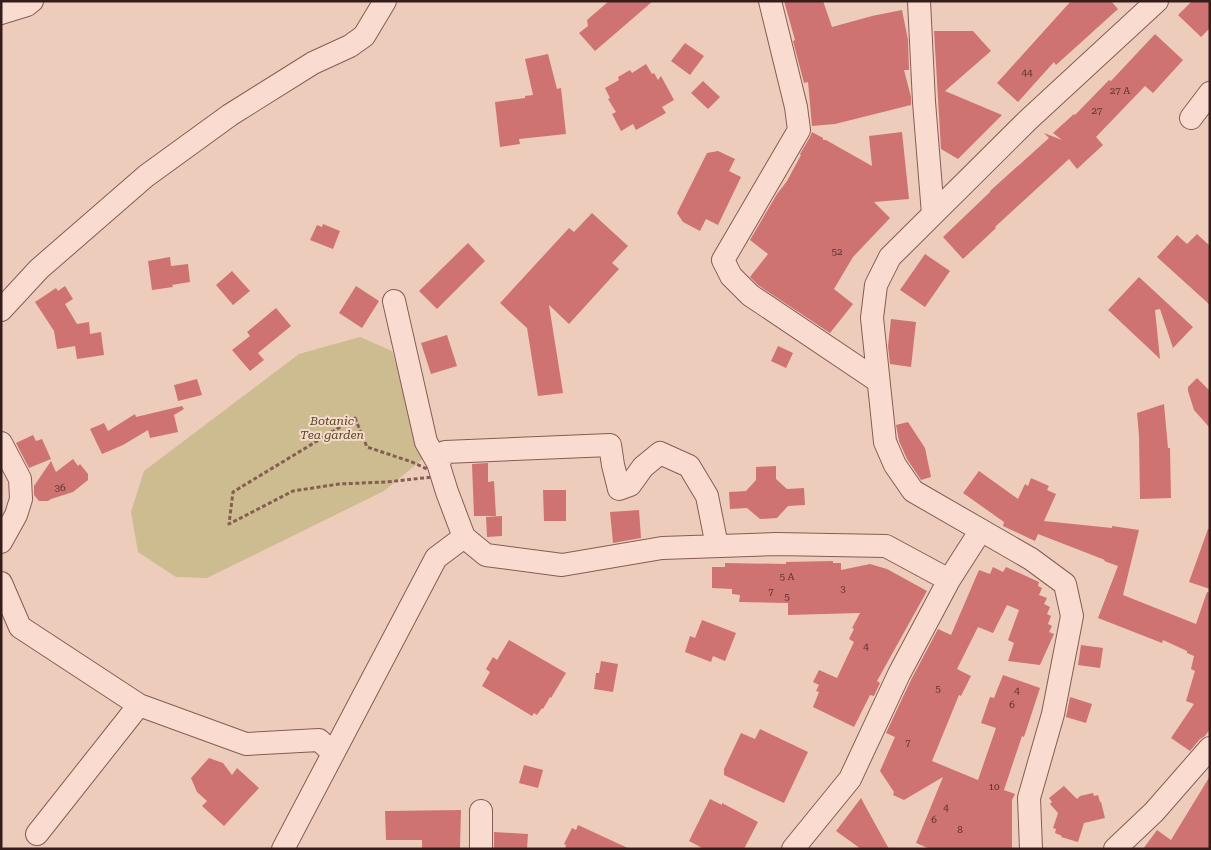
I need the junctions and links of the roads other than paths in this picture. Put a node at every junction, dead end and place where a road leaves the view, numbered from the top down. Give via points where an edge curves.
1 (32, 1) edge
2 (385, 1) edge
3 (770, 1) edge
4 (919, 1) edge
5 (1157, 1) edge
6 (1, 13) edge
7 (1210, 93) edge
8 (1191, 118) dead end
9 (934, 214) junction
10 (394, 301) dead end
11 (1, 310) edge
12 (878, 381) junction
13 (1, 443) edge
14 (442, 477) junction
15 (981, 530) junction
16 (464, 537) junction
17 (1, 542) edge
18 (717, 546) junction
19 (950, 580) junction
20 (1, 583) edge
21 (139, 705) junction
22 (1210, 748) edge
23 (333, 753) junction
24 (481, 811) dead end
25 (37, 834) dead end
26 (283, 849) edge
27 (481, 849) edge
28 (793, 849) edge
29 (1031, 849) edge
30 (1115, 849) edge

1 - 6 street
2 - 11 street via 364,36 313,63 230,115 146,176 39,268
3 - 12 street via 799,130 723,260 731,276 750,295
4 - 9 street
5 - 9 street via 1028,120
7 - 8 street
9 - 12 street via 890,257 876,285 872,318
10 - 14 street via 426,442
12 - 15 street via 885,442 895,465 914,491
13 - 17 street via 20,479 21,499
14 - 16 street
14 - 18 street via 445,452 610,445 619,489 630,485 643,467 660,453 689,466 707,496
15 - 19 street
15 - 29 street via 1065,584 1072,616 1053,714 1029,798
16 - 18 street via 486,555 562,564 662,548
16 - 23 street via 436,558
18 - 19 street via 886,546
19 - 28 street via 899,674 850,779
20 - 21 street via 20,627
21 - 23 street via 246,744 319,740
21 - 25 street
22 - 30 street via 1154,812
23 - 26 street
24 - 27 street

